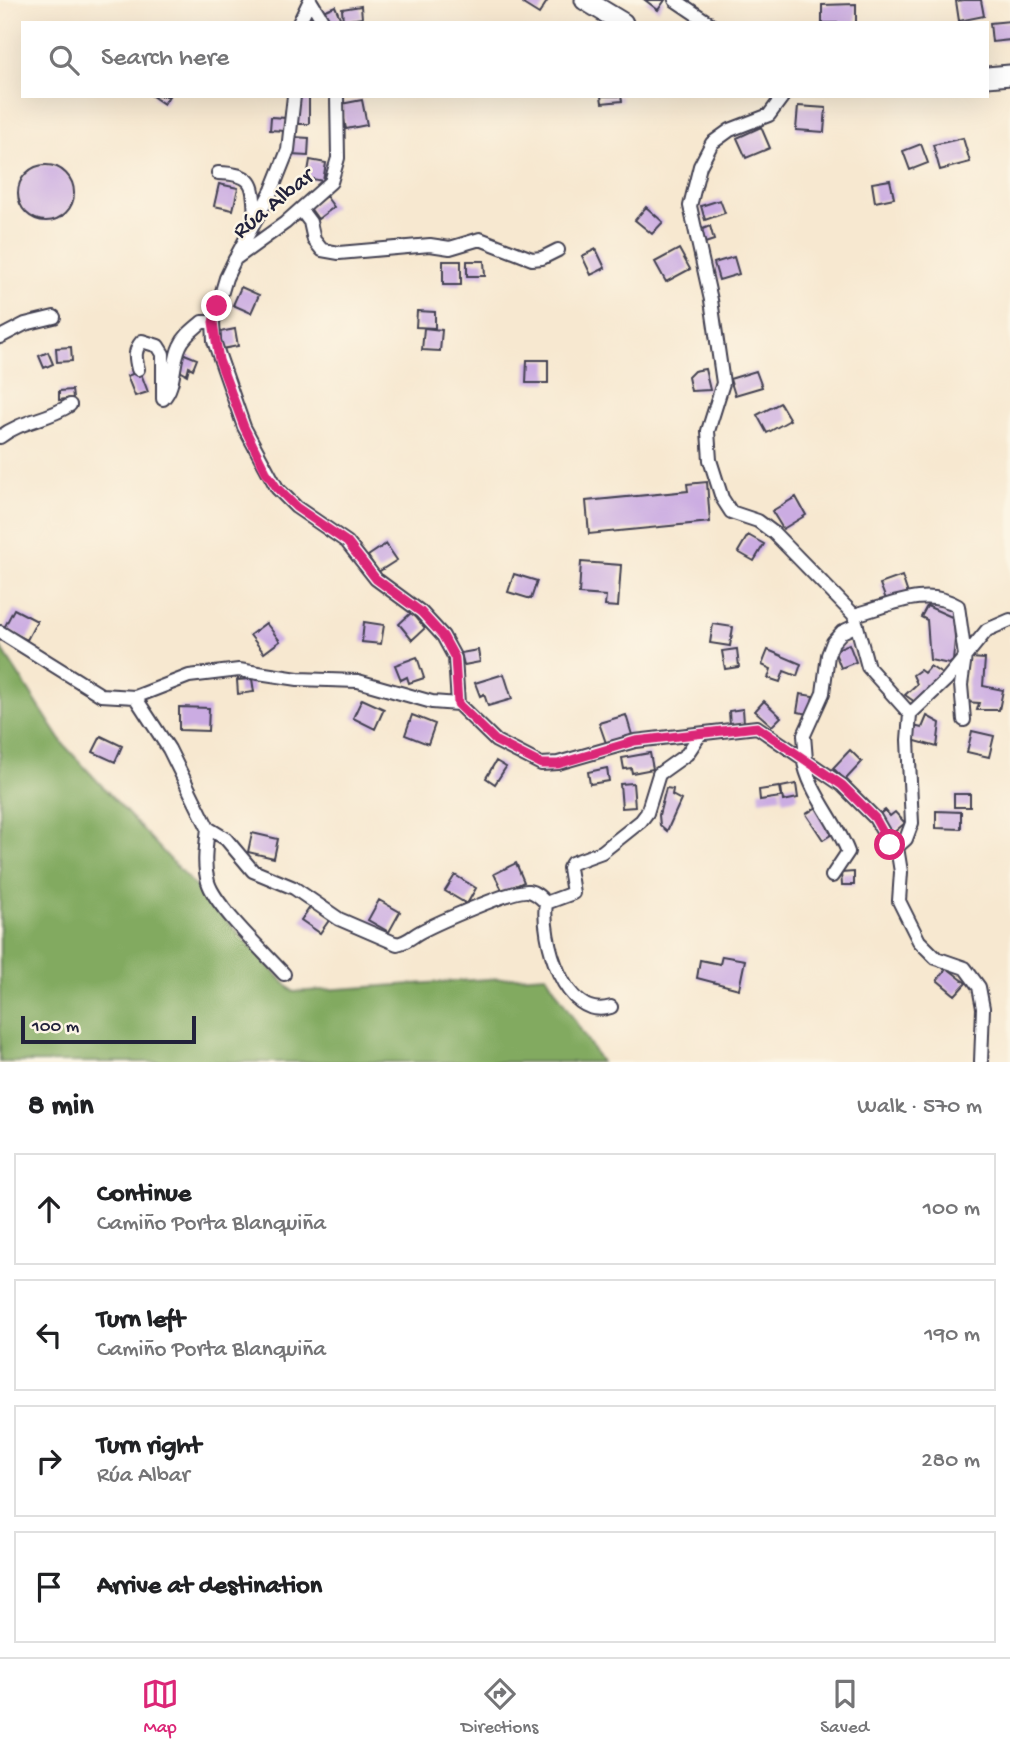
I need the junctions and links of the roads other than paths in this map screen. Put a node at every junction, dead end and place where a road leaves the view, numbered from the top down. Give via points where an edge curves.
1 (310, 0) edge
2 (585, 0) edge
3 (675, 0) edge
4 (300, 21) edge
5 (323, 21) edge
6 (620, 21) edge
7 (706, 21) edge
8 (1010, 75) edge
9 (989, 77) edge
10 (294, 98) edge
11 (335, 98) edge
12 (782, 98) edge
13 (218, 173) dead end
14 (301, 210) junction
15 (256, 221) junction
16 (558, 250) dead end
17 (235, 259) junction
18 (54, 317) dead end
19 (213, 322) junction
20 (0, 337) edge
21 (138, 369) dead end
22 (70, 405) dead end
23 (0, 437) edge
24 (855, 620) junction
25 (1010, 620) edge
26 (0, 632) edge
27 (965, 656) junction
28 (135, 697) junction
29 (458, 704) junction
30 (910, 714) junction
31 (964, 720) dead end
32 (699, 736) junction
33 (804, 759) junction
34 (208, 828) junction
35 (897, 847) junction
36 (832, 876) dead end
37 (546, 903) junction
38 (284, 974) dead end
39 (611, 1007) dead end
40 (981, 1062) edge

1 - 4 street
1 - 5 street
2 - 6 main road
3 - 7 street
8 - 9 main road
10 - 15 street via 288,150
11 - 14 street, Rúa Albar via 338,158 331,182
12 - 24 street via 769,115 730,130 712,143 690,206 723,383 708,431 710,460 731,512 758,521 774,533
13 - 15 street via 249,178
14 - 16 street via 322,250 339,253 430,244 450,248 480,239 532,259
14 - 17 street, Rúa Albar
15 - 17 street
17 - 19 street, Rúa Albar
18 - 20 street via 25,324
19 - 21 street via 202,322 186,335 163,399 163,354 158,346 142,341 138,345
19 - 29 street, Rúa Albar via 223,371 244,427 277,488 347,542 376,579 421,612 443,636 455,658
22 - 23 street via 15,425
24 - 27 street via 927,595 945,598 958,606
24 - 30 street via 868,667
24 - 33 street via 830,649 823,692 804,735
25 - 27 street via 987,630
26 - 28 street via 101,695
27 - 30 street
27 - 31 street via 961,685
28 - 29 street via 198,674 239,670 298,679 358,681 432,702
28 - 34 street via 169,749
29 - 32 street via 496,741 541,764 558,764 635,741
30 - 35 street via 912,823
32 - 33 street via 757,727
32 - 37 street via 687,754 659,774 648,813 641,821 602,852 572,863 573,893
33 - 35 street via 851,793 875,818 890,845
33 - 36 street via 805,772 848,852
34 - 37 street via 226,839 253,871 295,888 340,919 397,944 490,901 526,891
34 - 38 street via 204,862 208,885
35 - 40 street via 901,872 898,901 919,941 936,958 965,968 979,987
37 - 39 street via 543,922 569,994 598,1011

